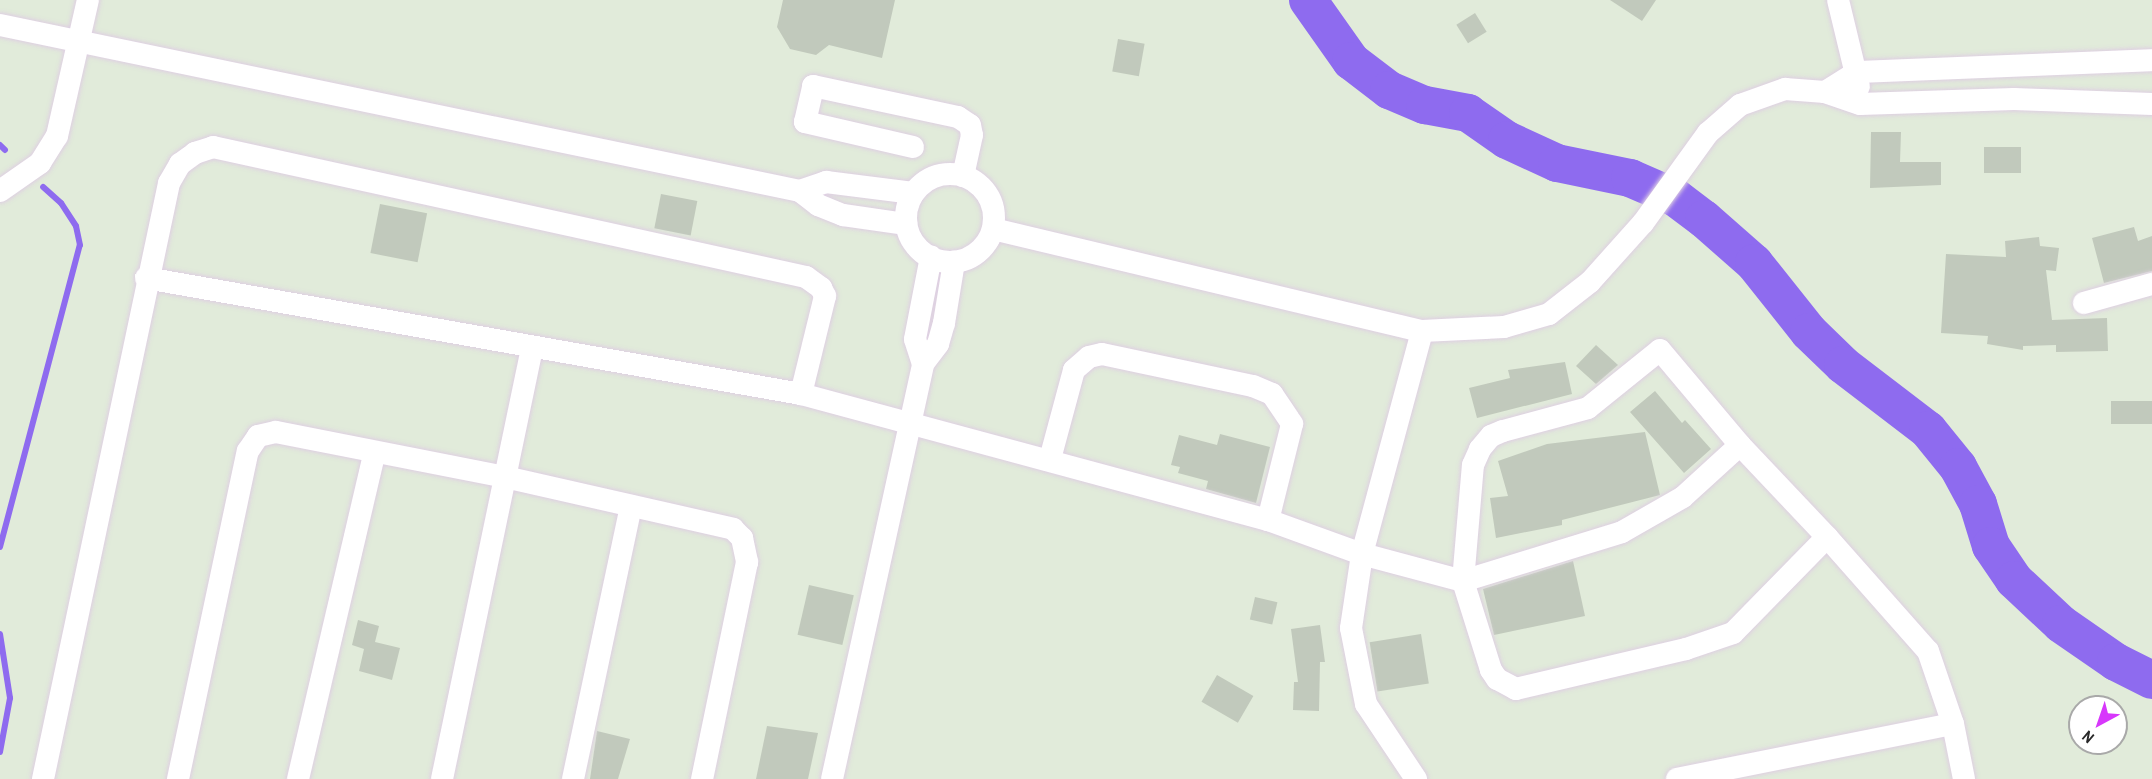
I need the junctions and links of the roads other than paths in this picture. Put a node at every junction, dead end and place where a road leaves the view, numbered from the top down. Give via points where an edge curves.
1 (88, 0) edge
2 (1838, 0) edge
3 (0, 25) edge
4 (80, 41) junction
5 (2152, 60) edge
6 (2067, 64) junction
7 (1857, 72) junction
8 (1825, 92) junction
9 (887, 102) junction
10 (2069, 102) junction
11 (1860, 104) junction
12 (2152, 104) edge
13 (879, 139) junction
14 (913, 147) dead end
15 (963, 176) junction
16 (0, 191) edge
17 (800, 191) junction
18 (913, 193) junction
19 (906, 224) junction
20 (993, 229) junction
21 (931, 257) junction
22 (954, 262) junction
23 (146, 278) junction
24 (2152, 284) edge
25 (2084, 303) dead end
26 (1422, 331) junction
27 (532, 348) junction
28 (923, 364) junction
29 (801, 394) junction
30 (911, 422) junction
31 (1740, 445) junction
32 (374, 454) junction
33 (1050, 459) junction
34 (506, 477) junction
35 (631, 506) junction
36 (1268, 520) junction
37 (1827, 537) junction
38 (1362, 554) junction
39 (1463, 581) junction
40 (1953, 724) junction
41 (43, 779) edge
42 (178, 779) edge
43 (298, 779) edge
44 (442, 779) edge
45 (573, 779) edge
46 (702, 779) edge
47 (832, 779) edge
48 (1416, 779) edge
49 (1677, 779) edge
50 (1965, 779) edge

1 - 4 street
2 - 7 street
3 - 4 street
4 - 16 street via 57,136 40,164
4 - 17 street
5 - 6 street
6 - 7 street
6 - 10 street
7 - 8 street
7 - 11 street
8 - 11 street
8 - 26 street via 1785,89 1740,105 1708,133 1643,223 1590,282 1549,314 1504,327
9 - 13 street
9 - 13 street via 813,86 805,122
9 - 15 street via 958,117 970,125
10 - 11 street via 2014,99
10 - 12 street
13 - 14 street
15 - 18 street via 935,176
15 - 20 street via 980,186 992,202
17 - 18 street via 826,182
17 - 19 street via 818,205 843,215
18 - 19 street
19 - 21 street via 910,238
20 - 22 street via 979,252
20 - 26 street
21 - 22 street
21 - 28 street via 915,339
22 - 28 street via 941,334
23 - 27 street
23 - 29 street via 169,183 180,164 213,147 806,277 825,296
23 - 41 street
24 - 25 street
26 - 38 street
27 - 29 street
27 - 34 street
28 - 30 street
29 - 30 street
30 - 33 street
30 - 47 street
31 - 37 street
31 - 39 street via 1683,497 1622,532
31 - 39 street via 1660,350 1588,408 1503,431 1480,448 1473,465
32 - 34 street
32 - 42 street via 276,432 264,433 253,442
32 - 43 street
33 - 36 street
33 - 36 street via 1074,370 1089,357 1102,354 1253,386 1272,394 1292,424
34 - 35 street
34 - 44 street
35 - 45 street
35 - 46 street via 720,524 742,538 747,548
36 - 38 street
37 - 39 street via 1733,633 1686,649 1516,689 1497,679 1491,669
37 - 40 street via 1928,651
38 - 39 street
38 - 48 street via 1351,628 1366,704
40 - 49 street
40 - 50 street

